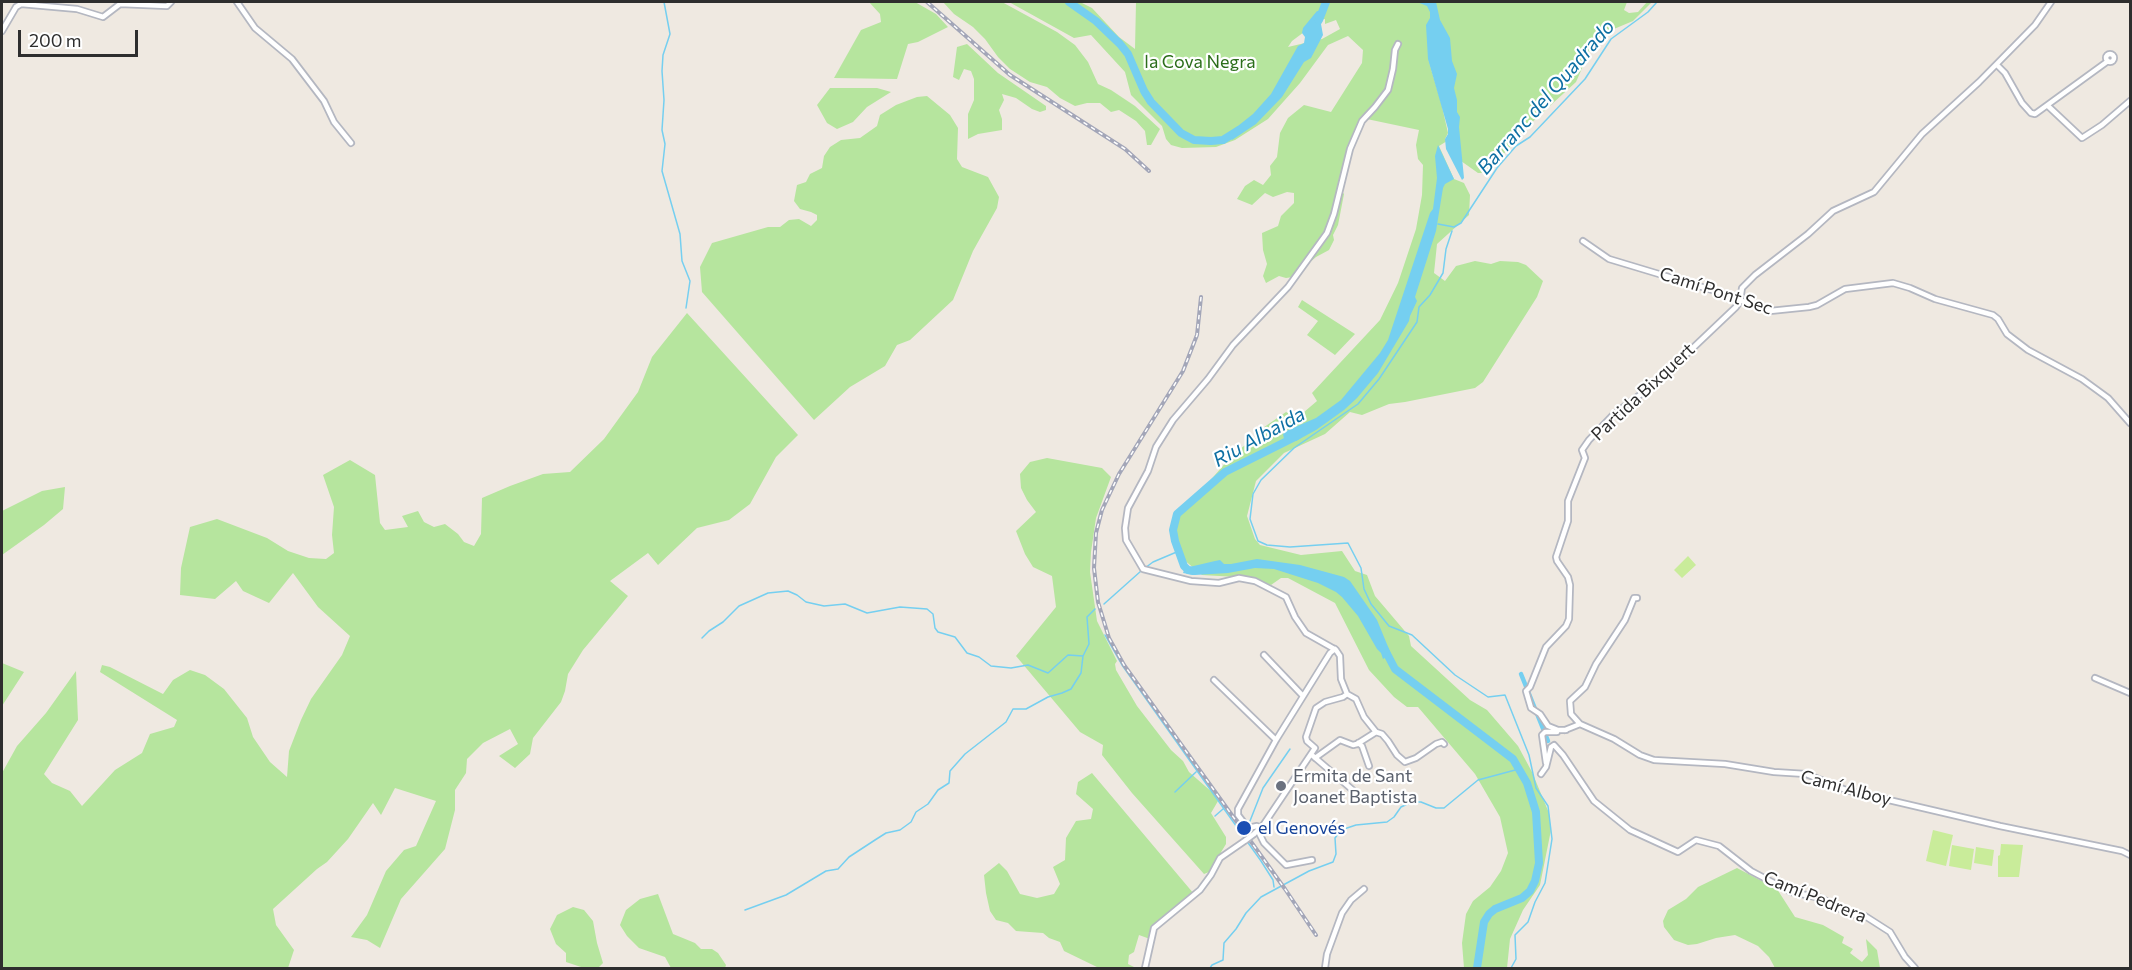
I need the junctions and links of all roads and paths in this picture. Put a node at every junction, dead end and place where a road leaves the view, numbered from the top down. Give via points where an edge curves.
1 (171, 2) edge
2 (237, 2) edge
3 (2051, 2) edge
4 (2, 31) edge
5 (1398, 44) dead end
6 (2108, 61) dead end
7 (1997, 65) junction
8 (2130, 101) edge
9 (2048, 106) junction
10 (351, 143) dead end
11 (1583, 241) dead end
12 (1740, 301) junction
13 (2130, 423) edge
14 (1637, 598) dead end
15 (1335, 649) junction
16 (1264, 655) dead end
17 (2095, 678) dead end
18 (1214, 680) dead end
19 (2130, 693) edge
20 (1347, 694) junction
21 (1304, 696) junction
22 (1580, 724) junction
23 (1566, 730) junction
24 (1376, 732) junction
25 (1276, 740) junction
26 (1358, 743) junction
27 (1444, 744) dead end
28 (1313, 756) junction
29 (1546, 763) junction
30 (1369, 766) dead end
31 (1541, 774) dead end
32 (1355, 792) dead end
33 (1258, 831) junction
34 (2130, 855) edge
35 (1312, 860) dead end
36 (1364, 889) dead end
37 (1145, 969) edge
38 (1325, 969) edge
39 (1915, 969) edge

1 - 4 street via 167,6 120,4 103,16 77,9 21,4
2 - 10 street via 255,28 292,59
3 - 7 street
5 - 15 street via 1388,90 1362,121 1350,148 1327,233 1288,287 1233,345 1173,420 1156,447 1126,520 1127,544 1143,569 1191,581 1255,581 1286,597 1306,633
6 - 9 street
7 - 9 street via 2031,113
7 - 12 street via 1922,134 1874,192 1842,205 1821,220 1742,288
8 - 9 street via 2082,138
11 - 12 street, Camí Pont Sec via 1609,258
12 - 13 street, Camí Pont Sec via 1763,310 1782,311 1817,305 1839,291 1867,285 1893,283 1910,288 1994,315 2007,334 2082,379 2108,398
12 - 23 street, Partida Bixquert via 1656,383 1613,415 1582,450 1585,458 1568,501 1568,522 1556,557 1568,577 1569,619 1546,647 1526,691 1532,708 1548,726
14 - 22 street via 1585,687 1570,701 1571,714
15 - 20 street via 1340,656 1341,678
15 - 21 street
16 - 21 street
17 - 19 street
18 - 25 street
20 - 24 street via 1355,698
20 - 28 street via 1314,711 1306,740 1315,748
21 - 25 street
22 - 23 street
22 - 34 street, Camí Alboy via 1654,760 1806,774 1872,797
23 - 29 street via 1543,732
24 - 26 street
24 - 27 street via 1405,762 1440,742
25 - 33 street via 1237,812 1248,828 1257,826
26 - 28 street via 1340,740
26 - 30 street
28 - 32 street
28 - 33 street
29 - 31 street
29 - 39 street, Camí Pedrera via 1554,745 1594,801 1642,836 1678,852 1696,840 1719,846 1745,867 1791,892 1821,898 1850,914 1875,921 1895,938
33 - 35 street via 1265,845 1286,866
33 - 37 street, bridge via 1220,858 1200,890 1154,928
36 - 38 street via 1342,913

